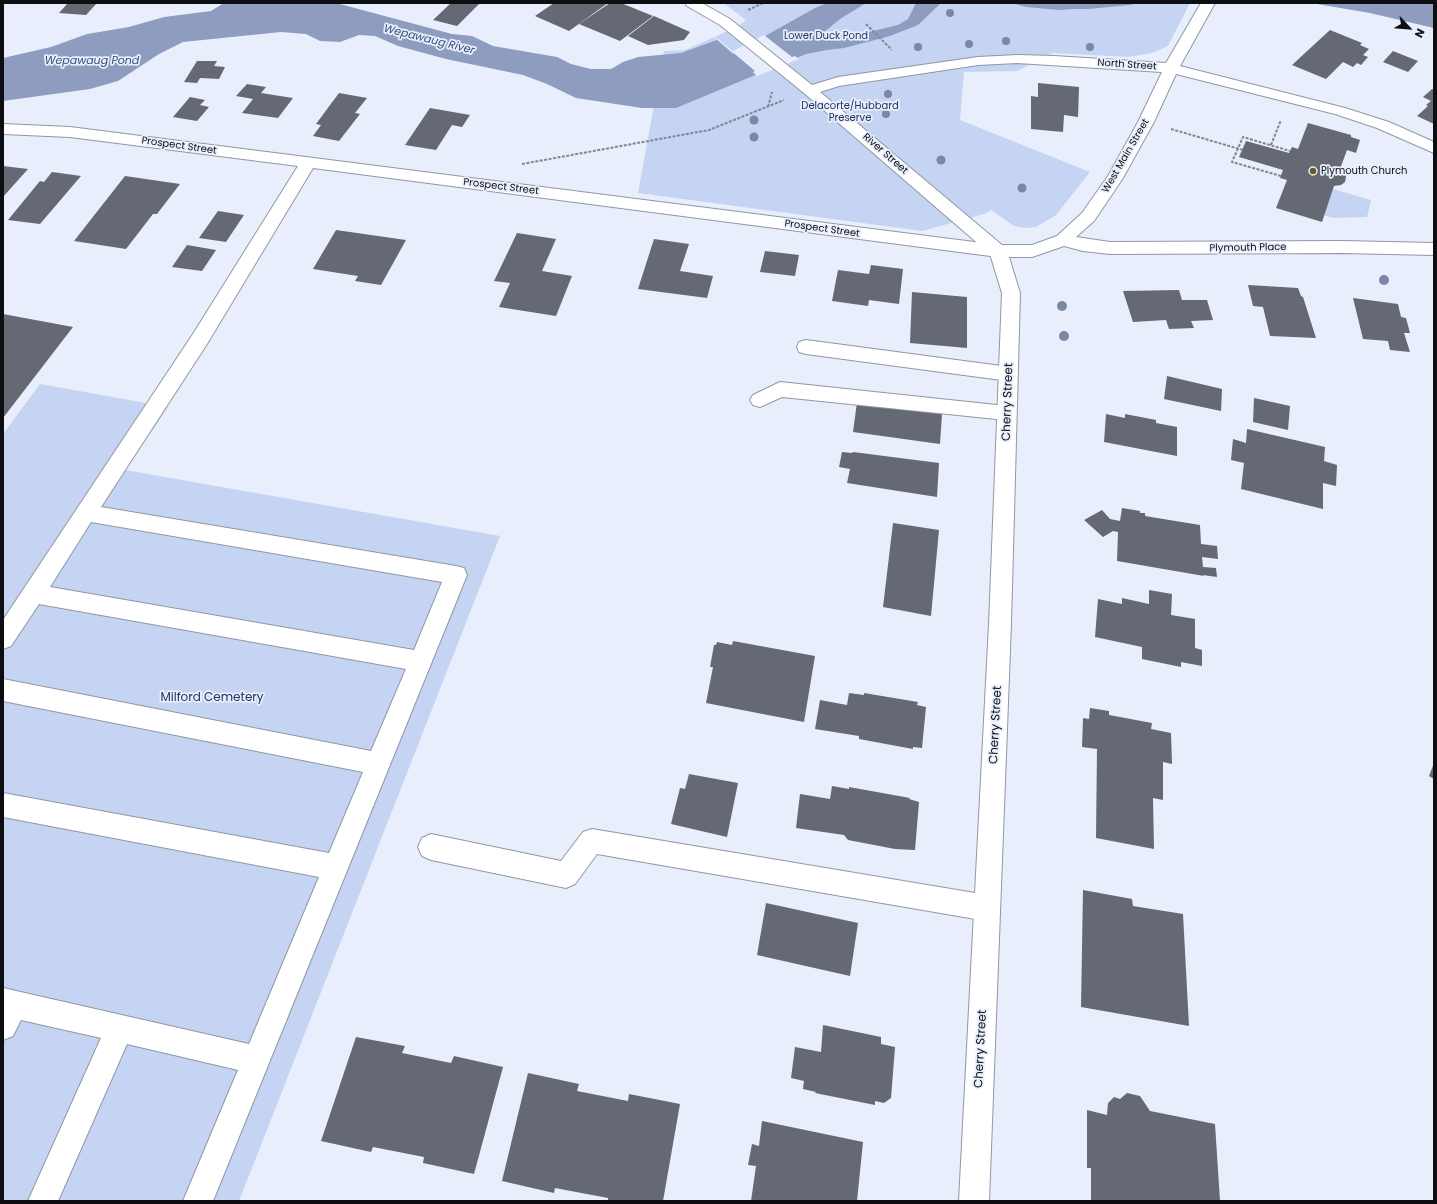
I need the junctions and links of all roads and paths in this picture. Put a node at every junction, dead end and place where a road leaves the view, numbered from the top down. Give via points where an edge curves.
1 (1208, 3) edge
2 (697, 4) edge
3 (866, 24) dead end
4 (884, 42) dead end
5 (1171, 68) junction
6 (773, 88) dead end
7 (809, 90) junction
8 (790, 98) dead end
9 (768, 107) junction
10 (1281, 120) dead end
11 (3, 129) edge
12 (1170, 129) dead end
13 (1271, 145) junction
14 (1238, 148) junction
15 (1434, 148) edge
16 (1243, 150) dead end
17 (1290, 151) dead end
18 (308, 163) junction
19 (521, 164) dead end
20 (1281, 176) dead end
21 (1063, 240) junction
22 (1434, 249) edge
23 (998, 251) junction
24 (806, 347) dead end
25 (1009, 374) junction
26 (760, 400) dead end
27 (1006, 413) junction
28 (86, 513) junction
29 (32, 593) junction
30 (3, 639) edge
31 (420, 661) junction
32 (3, 690) edge
33 (378, 764) junction
34 (3, 805) edge
35 (432, 847) dead end
36 (336, 866) junction
37 (988, 908) junction
38 (7, 1011) edge
39 (120, 1028) junction
40 (256, 1060) junction
41 (43, 1201) edge
42 (198, 1201) edge
43 (974, 1201) edge

1 - 5 main road, West Main Street
2 - 7 main road, River Street via 725,22
3 - 4 path
5 - 7 main road, North Street via 1054,60 978,61 838,82
5 - 15 main road, North Street via 1384,124
5 - 21 main road, West Main Street via 1146,122 1114,178 1088,216
6 - 9 path
7 - 23 main road, River Street
8 - 9 path
9 - 19 path via 709,130
10 - 13 path
11 - 18 main road, Prospect Street via 70,132
12 - 14 path
13 - 14 path via 1243,137
13 - 17 path
14 - 16 path
14 - 20 path via 1232,162
18 - 23 main road, Prospect Street
18 - 28 main road via 200,340
21 - 22 main road, Plymouth Place via 1110,248
21 - 23 main road, West Main Street via 1032,251
23 - 25 main road, Cherry Street via 1011,293
24 - 25 main road
25 - 27 main road, Cherry Street
26 - 27 main road via 780,390
27 - 37 main road, Cherry Street via 1004,531
28 - 29 main road
28 - 31 main road via 456,575
29 - 30 main road
29 - 31 main road
31 - 33 main road
32 - 33 main road
33 - 36 main road
34 - 36 main road
35 - 37 main road via 566,875 592,841
36 - 40 main road
37 - 43 main road, Cherry Street
38 - 39 main road
39 - 40 main road
39 - 41 main road
40 - 42 main road

